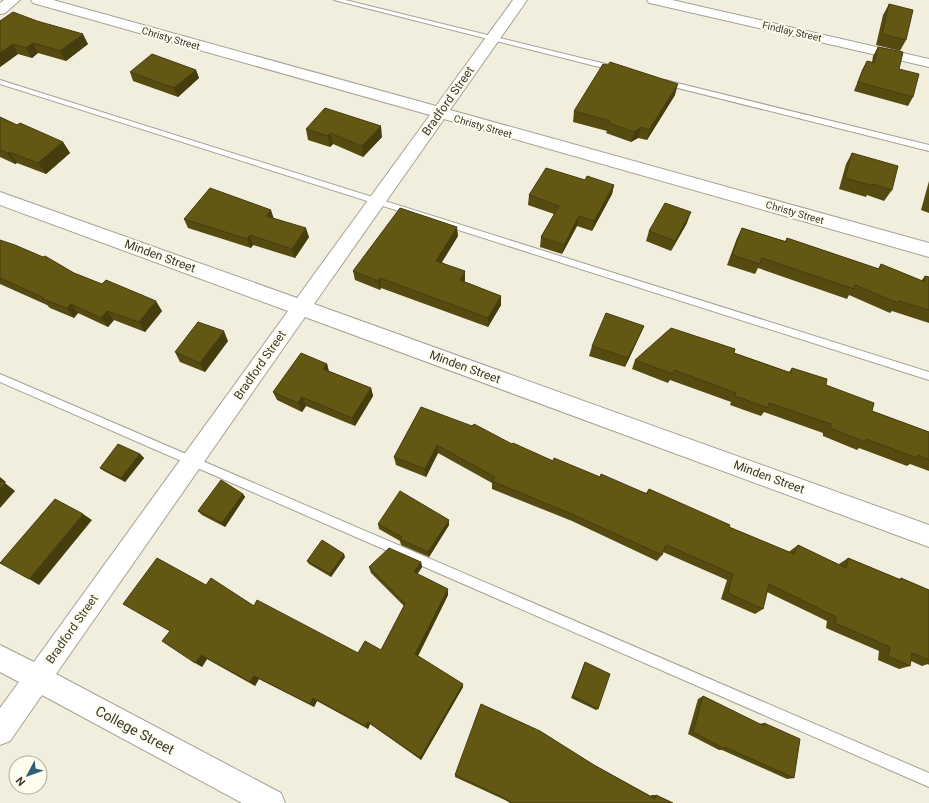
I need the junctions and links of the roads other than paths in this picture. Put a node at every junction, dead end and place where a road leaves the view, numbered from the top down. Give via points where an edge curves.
1 (14, 0) edge
2 (38, 0) edge
3 (337, 0) edge
4 (520, 0) edge
5 (654, 0) edge
6 (0, 10) edge
7 (493, 38) junction
8 (929, 63) edge
9 (623, 71) edge
10 (661, 80) edge
11 (0, 82) edge
12 (439, 114) junction
13 (929, 148) edge
14 (0, 198) edge
15 (377, 200) junction
16 (929, 250) edge
17 (301, 307) junction
18 (929, 376) edge
19 (0, 378) edge
20 (192, 460) junction
21 (929, 536) edge
22 (0, 658) edge
23 (38, 678) junction
24 (0, 731) edge
25 (929, 780) edge
26 (271, 803) edge

1 - 6 street
2 - 12 street, Christy Street
3 - 7 lane
4 - 7 street, Bradford Street
5 - 8 street, Findlay Street
7 - 9 lane
7 - 12 street, Bradford Street
10 - 13 lane
11 - 15 lane
12 - 15 street, Bradford Street
12 - 16 street, Christy Street
14 - 17 street, Minden Street
15 - 17 street, Bradford Street
15 - 18 lane
17 - 20 street, Bradford Street
17 - 21 street, Minden Street
19 - 20 lane
20 - 23 street, Bradford Street
20 - 25 lane
22 - 23 street, College Street
23 - 24 street, Bradford Street
23 - 26 street, College Street

